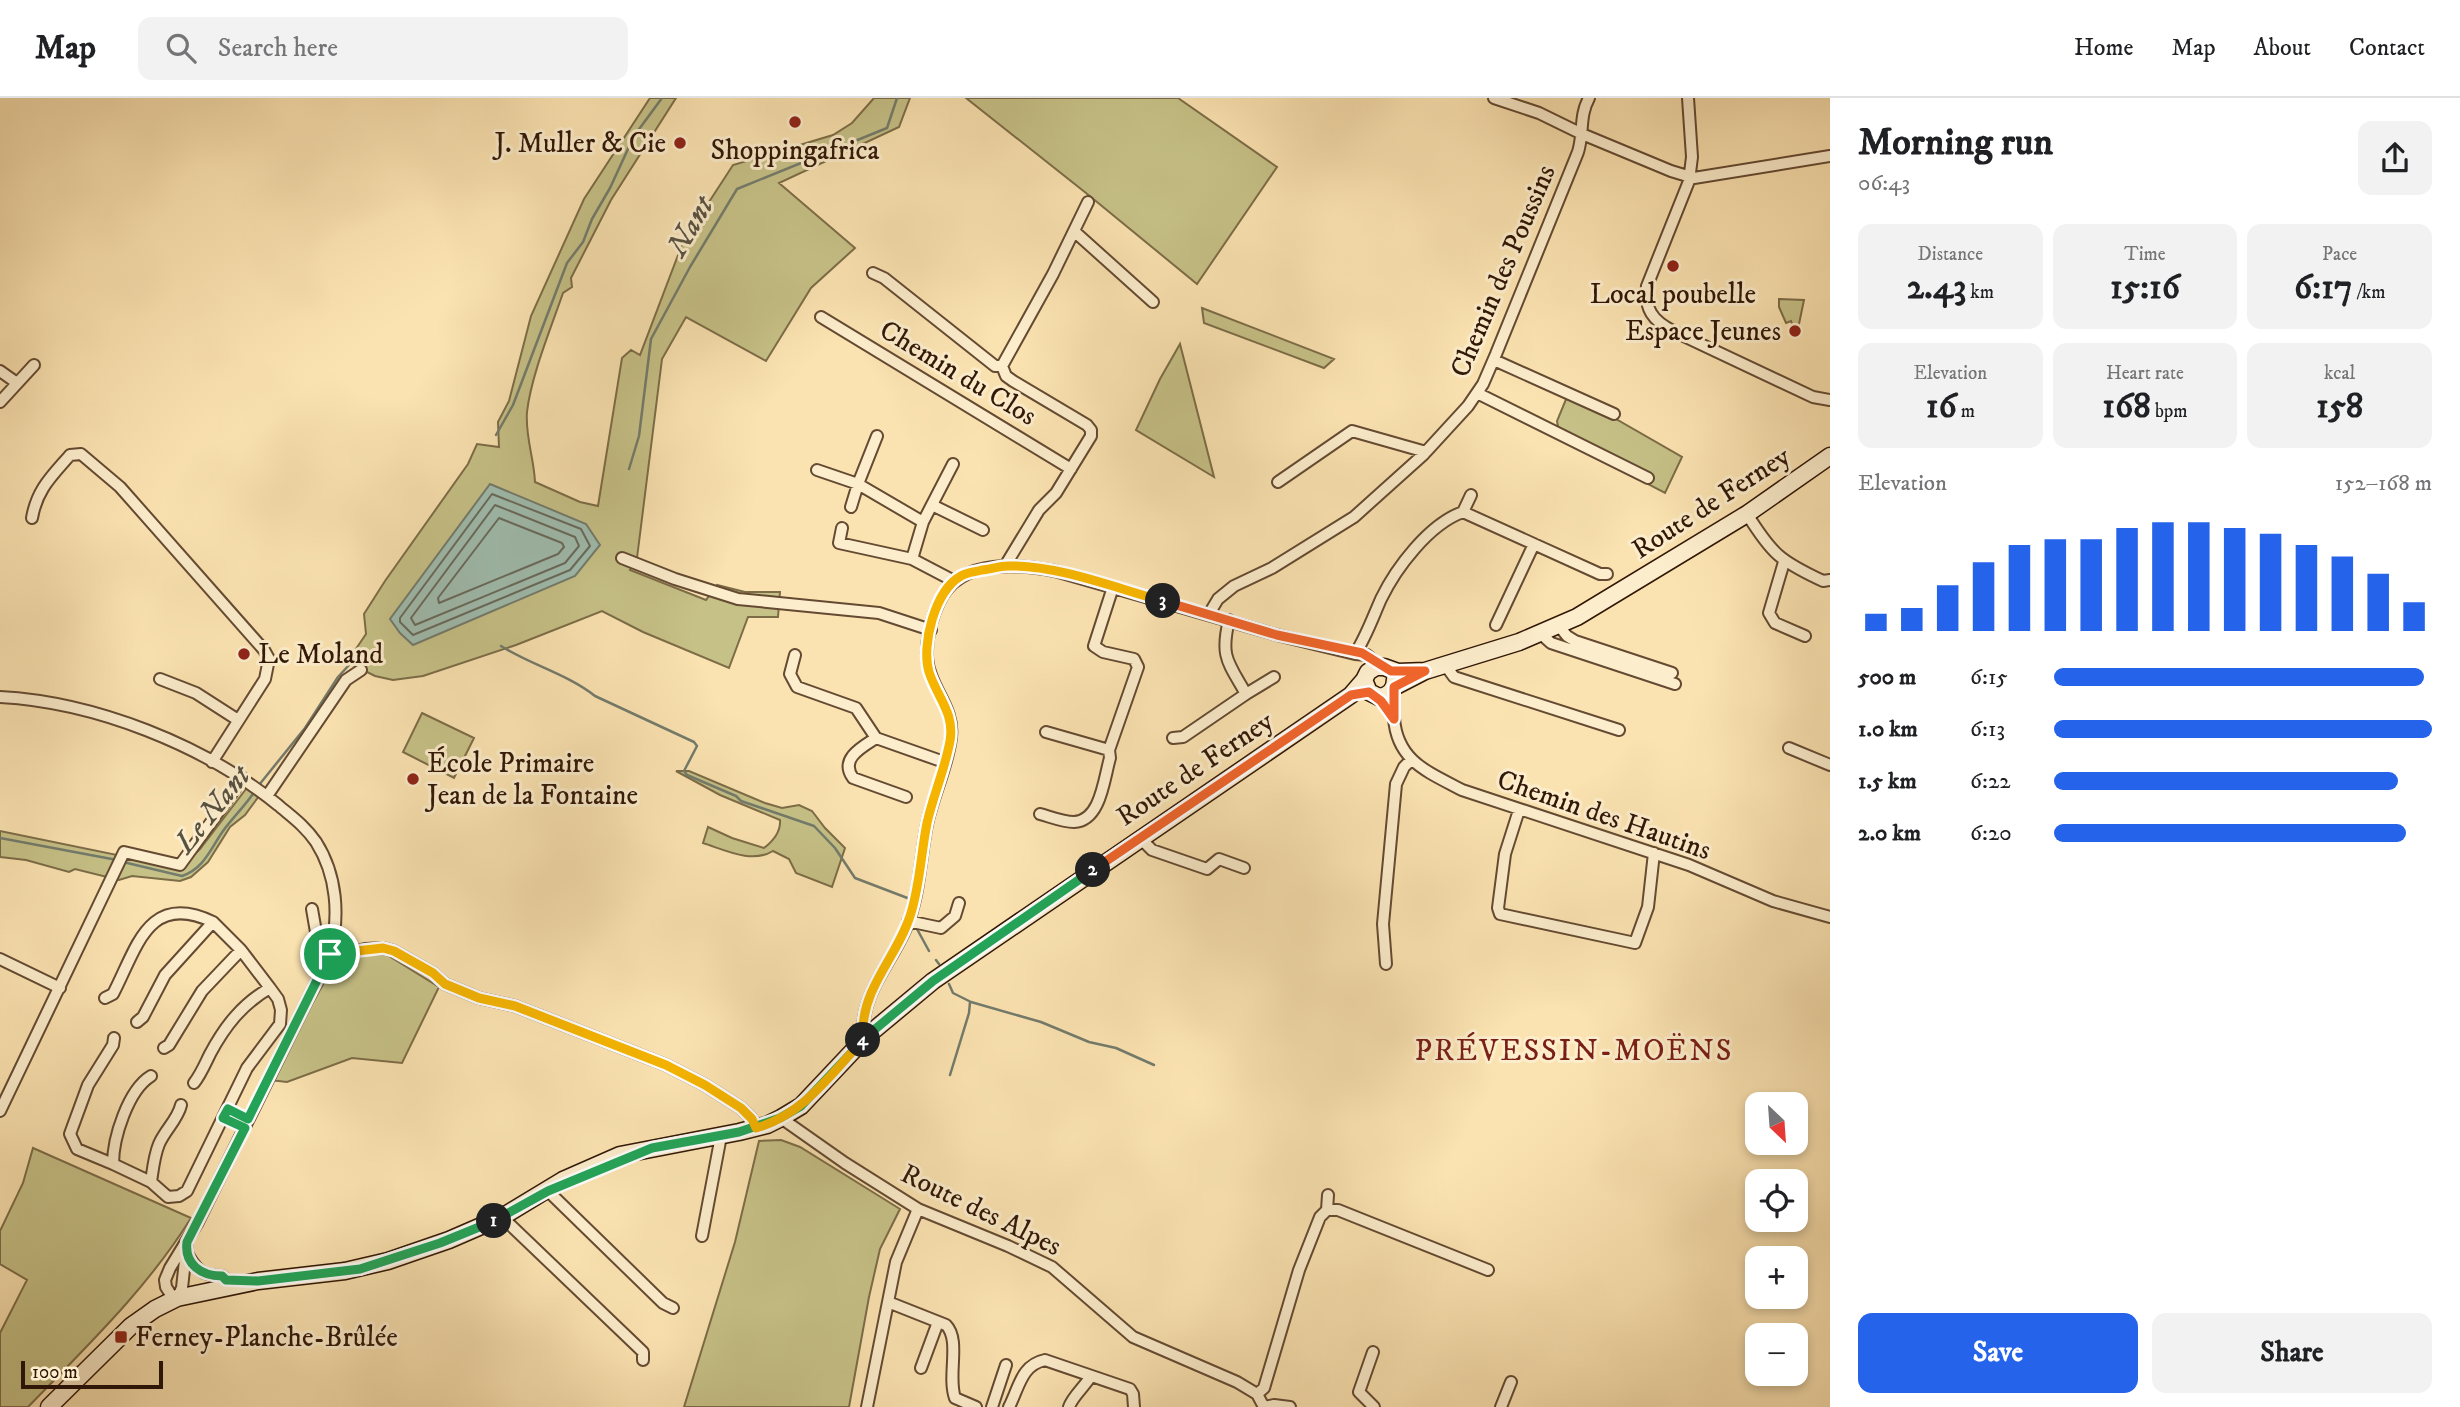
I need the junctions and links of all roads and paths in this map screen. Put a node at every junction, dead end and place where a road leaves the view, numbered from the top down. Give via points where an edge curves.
1 (1494, 98) edge
2 (1589, 98) edge
3 (1688, 98) edge
4 (1582, 134) junction
5 (1830, 156) edge
6 (1689, 177) junction
7 (1088, 202) dead end
8 (1075, 232) junction
9 (873, 273) dead end
10 (1153, 302) dead end
11 (821, 317) dead end
12 (1493, 360) junction
13 (34, 365) dead end
14 (1002, 366) junction
15 (0, 371) edge
16 (17, 383) junction
17 (1477, 393) junction
18 (1830, 400) edge
19 (0, 402) edge
20 (1614, 414) dead end
21 (877, 436) dead end
22 (1426, 452) junction
23 (1830, 456) edge
24 (953, 464) dead end
25 (1071, 469) junction
26 (817, 470) dead end
27 (1648, 478) dead end
28 (1278, 482) dead end
29 (858, 484) junction
30 (1471, 495) dead end
31 (932, 505) junction
32 (851, 507) dead end
33 (1463, 512) junction
34 (1747, 514) junction
35 (32, 518) dead end
36 (923, 522) junction
37 (842, 528) dead end
38 (983, 530) dead end
39 (1534, 544) junction
40 (622, 558) dead end
41 (912, 559) junction
42 (1784, 562) junction
43 (1005, 566) junction
44 (1607, 574) dead end
45 (1830, 580) edge
46 (954, 581) junction
47 (1113, 587) junction
48 (1209, 614) junction
49 (1229, 620) junction
50 (1496, 625) dead end
51 (1559, 626) junction
52 (930, 630) junction
53 (1541, 634) junction
54 (1805, 636) dead end
55 (1355, 654) junction
56 (795, 655) dead end
57 (1446, 666) junction
58 (362, 670) dead end
59 (1274, 677) dead end
60 (160, 679) dead end
61 (1390, 679) junction
62 (1368, 686) junction
63 (1246, 694) junction
64 (0, 697) edge
65 (1394, 719) junction
66 (238, 720) junction
67 (1619, 730) dead end
68 (1046, 732) dead end
69 (1173, 737) dead end
70 (876, 738) junction
71 (1789, 748) dead end
72 (1109, 750) junction
73 (1411, 760) junction
74 (212, 762) junction
75 (944, 762) junction
76 (1830, 765) edge
77 (248, 781) junction
78 (265, 794) junction
79 (906, 797) dead end
80 (1519, 810) junction
81 (1040, 814) dead end
82 (1140, 838) junction
83 (1654, 853) junction
84 (1244, 868) dead end
85 (960, 903) dead end
86 (312, 909) dead end
87 (1830, 917) edge
88 (908, 921) junction
89 (213, 922) junction
90 (241, 950) junction
91 (330, 954) junction
92 (0, 959) edge
93 (1386, 964) dead end
94 (60, 988) junction
95 (270, 988) junction
96 (104, 998) dead end
97 (137, 1022) dead end
98 (868, 1035) junction
99 (114, 1038) dead end
100 (164, 1048) dead end
101 (151, 1076) dead end
102 (194, 1083) dead end
103 (181, 1105) dead end
104 (0, 1111) edge
105 (226, 1114) junction
106 (780, 1118) junction
107 (247, 1123) junction
108 (756, 1128) junction
109 (721, 1136) junction
110 (113, 1164) junction
111 (151, 1182) junction
112 (545, 1193) junction
113 (1328, 1195) dead end
114 (918, 1209) junction
115 (1328, 1210) junction
116 (502, 1217) junction
117 (702, 1236) dead end
118 (187, 1247) junction
119 (1488, 1270) dead end
120 (226, 1280) junction
121 (258, 1281) junction
122 (176, 1293) junction
123 (644, 1293) dead end
124 (888, 1302) junction
125 (673, 1308) dead end
126 (938, 1322) junction
127 (1373, 1352) dead end
128 (643, 1360) dead end
129 (1006, 1365) dead end
130 (921, 1368) dead end
131 (1091, 1376) junction
132 (1511, 1382) dead end
133 (1257, 1394) junction
134 (41, 1407) edge
135 (48, 1407) edge
136 (867, 1407) edge
137 (976, 1407) edge
138 (992, 1407) edge
139 (1009, 1407) edge
140 (1069, 1407) edge
141 (1134, 1407) edge
142 (1265, 1407) edge
143 (1290, 1407) edge
144 (1374, 1407) edge
145 (1501, 1407) edge

1 - 4 street
2 - 4 street, Chemin des Poussins via 1581,117
3 - 6 street
4 - 6 street
4 - 12 street, Chemin des Poussins
5 - 6 street
6 - 18 street via 1647,286 1650,313 1659,324 1813,397
7 - 8 street, Chemin du Clos
8 - 10 street
8 - 14 street, Chemin du Clos
9 - 14 street, Chemin du Clos via 995,366
11 - 25 street, Chemin du Clos
12 - 17 street, Chemin des Poussins
12 - 20 street
13 - 16 street
14 - 25 street, Chemin du Clos via 1006,376 1091,430
15 - 16 street
16 - 19 street
17 - 22 street, Chemin des Poussins
17 - 27 street
21 - 29 street
22 - 28 street via 1352,431
22 - 48 street, Chemin des Poussins via 1354,517 1234,586
23 - 34 main road, Route de Ferney
24 - 31 street
25 - 43 street, Chemin du Clos
26 - 29 street
29 - 32 street
29 - 36 street
30 - 33 street
31 - 36 street
31 - 38 street
33 - 39 street
33 - 55 street via 1430,533 1395,573
34 - 42 street
34 - 51 main road, Route de Ferney
35 - 66 street via 38,494 70,455 88,458 120,487 264,650 268,659 265,679
36 - 41 street
37 - 41 street via 839,543
39 - 44 street
39 - 50 street
40 - 52 street via 738,598 879,613
41 - 46 street
42 - 45 street
42 - 54 street via 1769,613 1775,623
43 - 46 street
43 - 47 street via 1055,571
46 - 52 street via 936,608
47 - 48 street
47 - 72 street via 1094,646 1134,659 1138,667
48 - 49 street
49 - 55 street
49 - 63 street via 1226,656
51 - 53 main road, Route de Ferney
51 - 53 street via 1575,641 1674,678 1551,643
52 - 75 street via 929,669 952,726
53 - 57 main road, Route de Ferney
55 - 61 street via 1367,655
55 - 62 street via 1364,665
56 - 70 street via 790,674 797,687 856,708
57 - 61 main road, Route de Ferney
57 - 67 street via 1454,677
58 - 78 street via 346,680
59 - 63 street
60 - 66 street
61 - 62 main road, Route de Ferney via 1383,696
61 - 62 main road, Route de Ferney via 1371,669
61 - 65 street
62 - 65 street
62 - 82 main road, Route de Ferney
63 - 69 street via 1183,737
64 - 74 street via 58,703 110,717
65 - 73 street via 1399,741
66 - 74 street
68 - 72 street
70 - 75 street
70 - 79 street via 855,751 849,772 853,778
71 - 76 street
72 - 81 street via 1091,816 1072,822
73 - 80 street, Chemin des Hautins via 1462,790
73 - 93 street via 1396,784 1383,924
74 - 77 street
75 - 88 street
77 - 78 street
77 - 94 street via 180,865 122,854
78 - 91 street via 303,824 317,843 335,893 337,918
80 - 83 street, Chemin des Hautins
80 - 83 street via 1502,866 1500,914 1635,943 1648,907
82 - 84 street via 1152,850 1207,869 1219,859
82 - 98 main road, Route de Ferney via 933,981
83 - 87 street, Chemin des Hautins via 1773,901
85 - 88 street via 956,916 941,928
86 - 91 street via 315,949
88 - 98 street via 869,994 863,1014
89 - 90 street
89 - 96 street via 180,911 157,919 145,931 113,993
89 - 97 street via 165,975
90 - 95 street
90 - 100 street via 202,991
91 - 107 street
91 - 108 street via 383,948 394,951 445,984 666,1065 741,1108
92 - 94 street
94 - 104 street
95 - 102 street via 237,1013
95 - 105 street via 278,999 280,1024 247,1068
98 - 106 main road, Route de Ferney via 811,1097
99 - 110 street via 88,1085 70,1134 77,1149
101 - 110 street via 144,1080 121,1121
103 - 111 street via 159,1144
105 - 107 street
105 - 111 street via 187,1191 168,1196
106 - 108 main road, Route de Ferney
106 - 114 street, Route des Alpes
107 - 118 street
108 - 109 main road, Route de Ferney
109 - 112 main road, Route de Ferney via 628,1152 595,1164
109 - 117 street
110 - 111 street
112 - 116 main road, Route de Ferney
112 - 123 street
112 - 125 street
113 - 115 street
114 - 124 street via 896,1262
114 - 133 street, Route des Alpes via 1052,1267 1133,1337
115 - 119 street via 1338,1210
115 - 133 street via 1320,1217 1299,1270 1264,1388
116 - 121 main road, Route de Ferney via 360,1269
116 - 128 street via 643,1352
118 - 120 street via 199,1272
118 - 122 street
118 - 122 street via 165,1280
120 - 121 main road
120 - 122 main road
121 - 122 main road
122 - 134 main road via 148,1303 121,1323
122 - 135 main road via 131,1326
124 - 126 street
124 - 136 street
126 - 130 street
126 - 137 street via 951,1330 955,1398
127 - 144 street via 1359,1392
129 - 138 street
131 - 139 street via 1045,1360 1036,1362 1023,1375
131 - 140 street
131 - 141 street via 1130,1389
132 - 145 street
133 - 142 street
142 - 143 street

